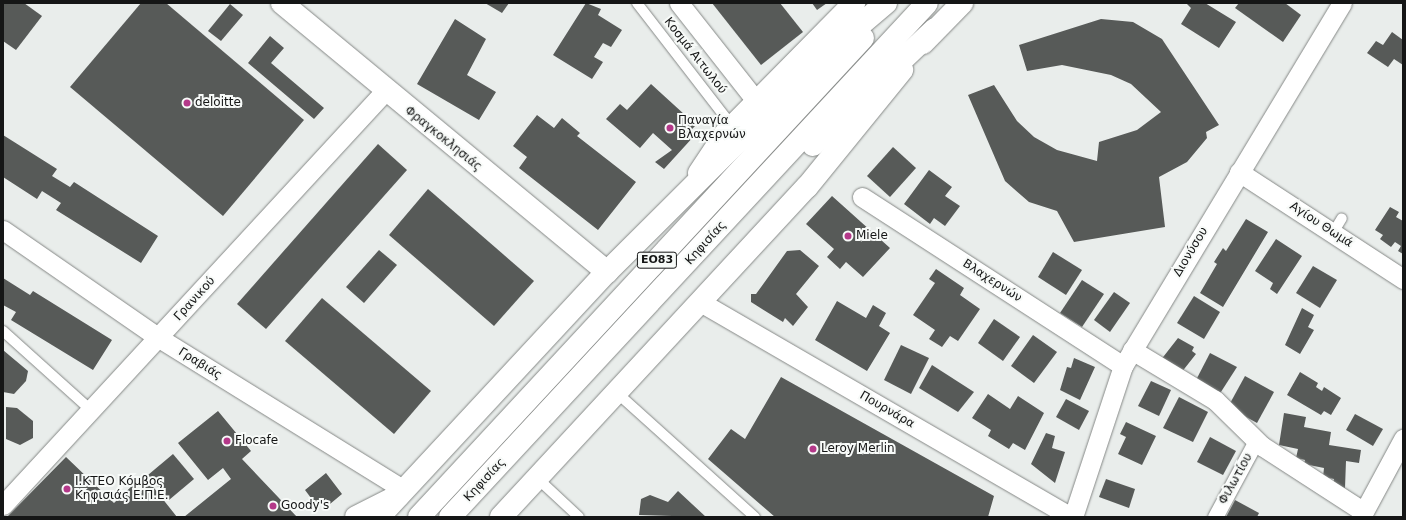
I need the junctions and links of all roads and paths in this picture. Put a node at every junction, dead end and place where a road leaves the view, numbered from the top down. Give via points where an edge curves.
1 (282, 3) edge
2 (637, 3) edge
3 (679, 3) edge
4 (854, 3) edge
5 (886, 3) edge
6 (895, 3) edge
7 (927, 3) edge
8 (962, 3) edge
9 (1342, 3) edge
10 (935, 29) junction
11 (385, 91) junction
12 (756, 101) junction
13 (732, 126) junction
14 (1239, 172) junction
15 (687, 193) junction
16 (862, 197) dead end
17 (3, 230) edge
18 (683, 268) junction
19 (607, 272) junction
20 (1403, 279) edge
21 (702, 302) junction
22 (3, 330) edge
23 (160, 338) junction
24 (1128, 358) junction
25 (616, 392) junction
26 (92, 411) junction
27 (1403, 439) edge
28 (1256, 441) junction
29 (537, 478) junction
30 (401, 492) junction
31 (3, 505) edge
32 (1365, 515) edge
33 (356, 517) edge
34 (379, 517) edge
35 (419, 517) edge
36 (450, 517) edge
37 (501, 517) edge
38 (579, 517) edge
39 (755, 517) edge
40 (1072, 517) edge
41 (1215, 517) edge

1 - 11 main road, Φραγκοκλησιάς
2 - 13 lane, Κοσμά Αιτωλού
3 - 12 street
4 - 12 main road
5 - 15 main road via 828,52
6 - 35 main road, Κηφισίας / ΕΟ83
7 - 18 main road, Κηφισίας / ΕΟ83
8 - 10 main road
9 - 14 street, Διονύσου
10 - 18 main road
10 - 21 main road via 837,152
11 - 19 main road, Φραγκοκλησιάς
11 - 23 street, Γρανικού
12 - 13 main road
13 - 15 main road
14 - 20 street, Αγίου Θωμά via 1337,226
14 - 24 street, Διονύσου
15 - 19 main road
16 - 24 street, Βλαχερνών
17 - 23 street, Γραβιάς
18 - 36 main road, Κηφισίας / ΕΟ83
19 - 30 main road
21 - 25 main road
21 - 40 street, Πουρνάρα
22 - 26 lane
23 - 26 street, Γρανικού
23 - 30 street, Γραβιάς
24 - 28 street, Βλαχερνών via 1215,400
24 - 40 street, Διονύσου
25 - 29 main road
25 - 39 lane
26 - 31 street, Γρανικού
27 - 32 street
28 - 32 street, Βλαχερνών
28 - 41 street, Φιλωτίου
29 - 37 main road
29 - 38 lane
30 - 33 main road
30 - 34 main road

